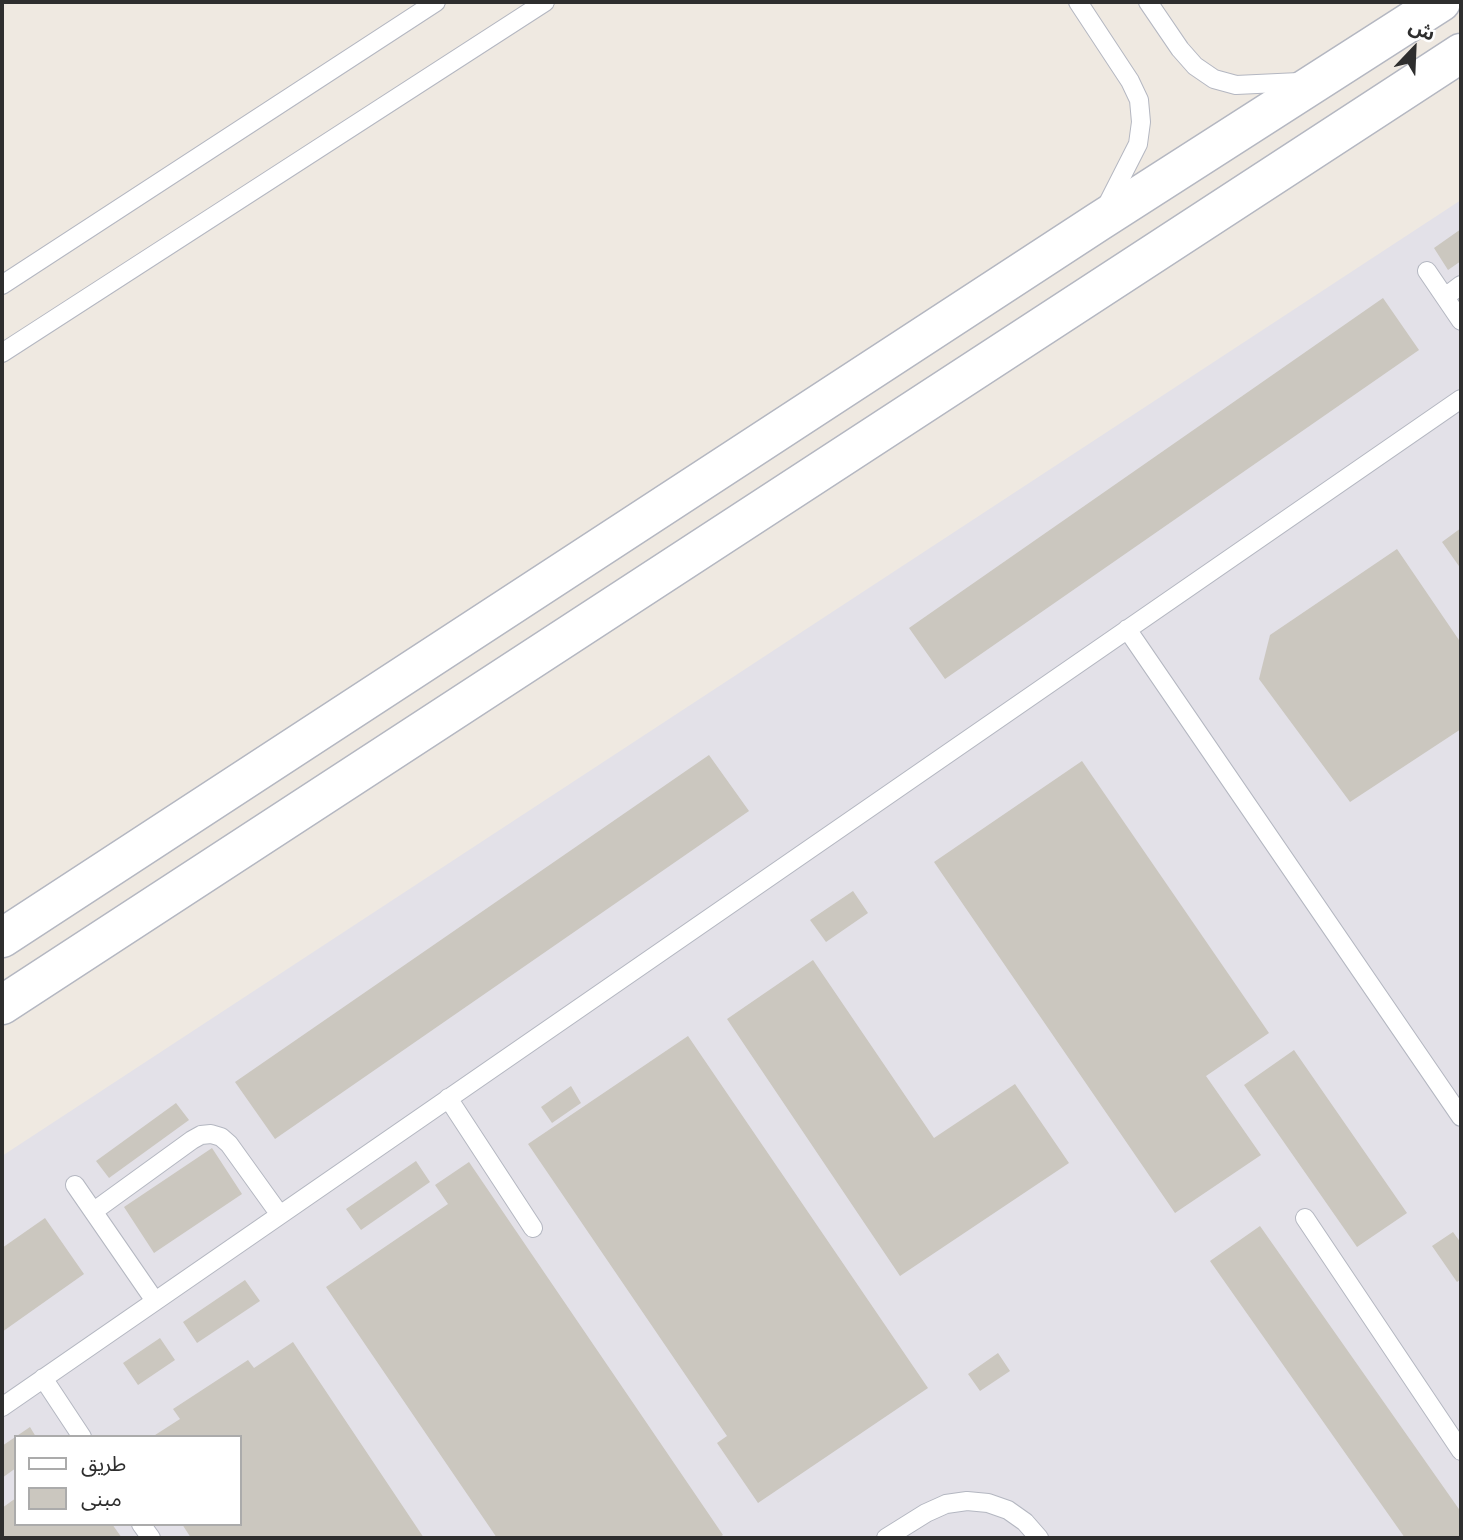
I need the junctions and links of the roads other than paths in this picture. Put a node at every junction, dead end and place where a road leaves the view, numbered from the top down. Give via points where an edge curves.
1 (436, 2) edge
2 (545, 2) edge
3 (1078, 2) edge
4 (1149, 2) edge
5 (1441, 2) edge
6 (1461, 53) edge
7 (1320, 81) junction
8 (1254, 121) junction
9 (1282, 170) junction
10 (1098, 222) junction
11 (1427, 271) dead end
12 (2, 285) edge
13 (1461, 285) edge
14 (1445, 297) junction
15 (1461, 321) edge
16 (2, 353) edge
17 (1461, 400) edge
18 (1127, 629) junction
19 (2, 938) edge
20 (2, 1005) edge
21 (449, 1098) junction
22 (1461, 1117) edge
23 (75, 1185) dead end
24 (94, 1211) junction
25 (280, 1215) junction
26 (1305, 1218) dead end
27 (533, 1228) dead end
28 (155, 1301) junction
29 (43, 1378) junction
30 (2, 1407) edge
31 (81, 1435) edge
32 (1461, 1451) edge
33 (886, 1538) edge
34 (1038, 1538) edge

1 - 12 lane
2 - 16 lane
3 - 10 lane via 1139,100 1138,144
4 - 7 lane via 1180,49 1214,79 1236,85
5 - 7 street
6 - 9 street
7 - 8 street
8 - 9 street via 1247,146 1251,159 1272,174
8 - 10 street
9 - 20 street
10 - 19 street
11 - 14 lane
13 - 14 lane
14 - 15 lane
17 - 18 lane
18 - 21 lane
18 - 22 lane
21 - 25 lane
21 - 27 lane
23 - 24 lane
24 - 25 lane via 191,1140 211,1134 229,1144
24 - 28 lane
25 - 28 lane
26 - 32 lane
28 - 29 lane
29 - 30 lane
29 - 31 lane
33 - 34 lane via 926,1513 967,1501 1008,1510

